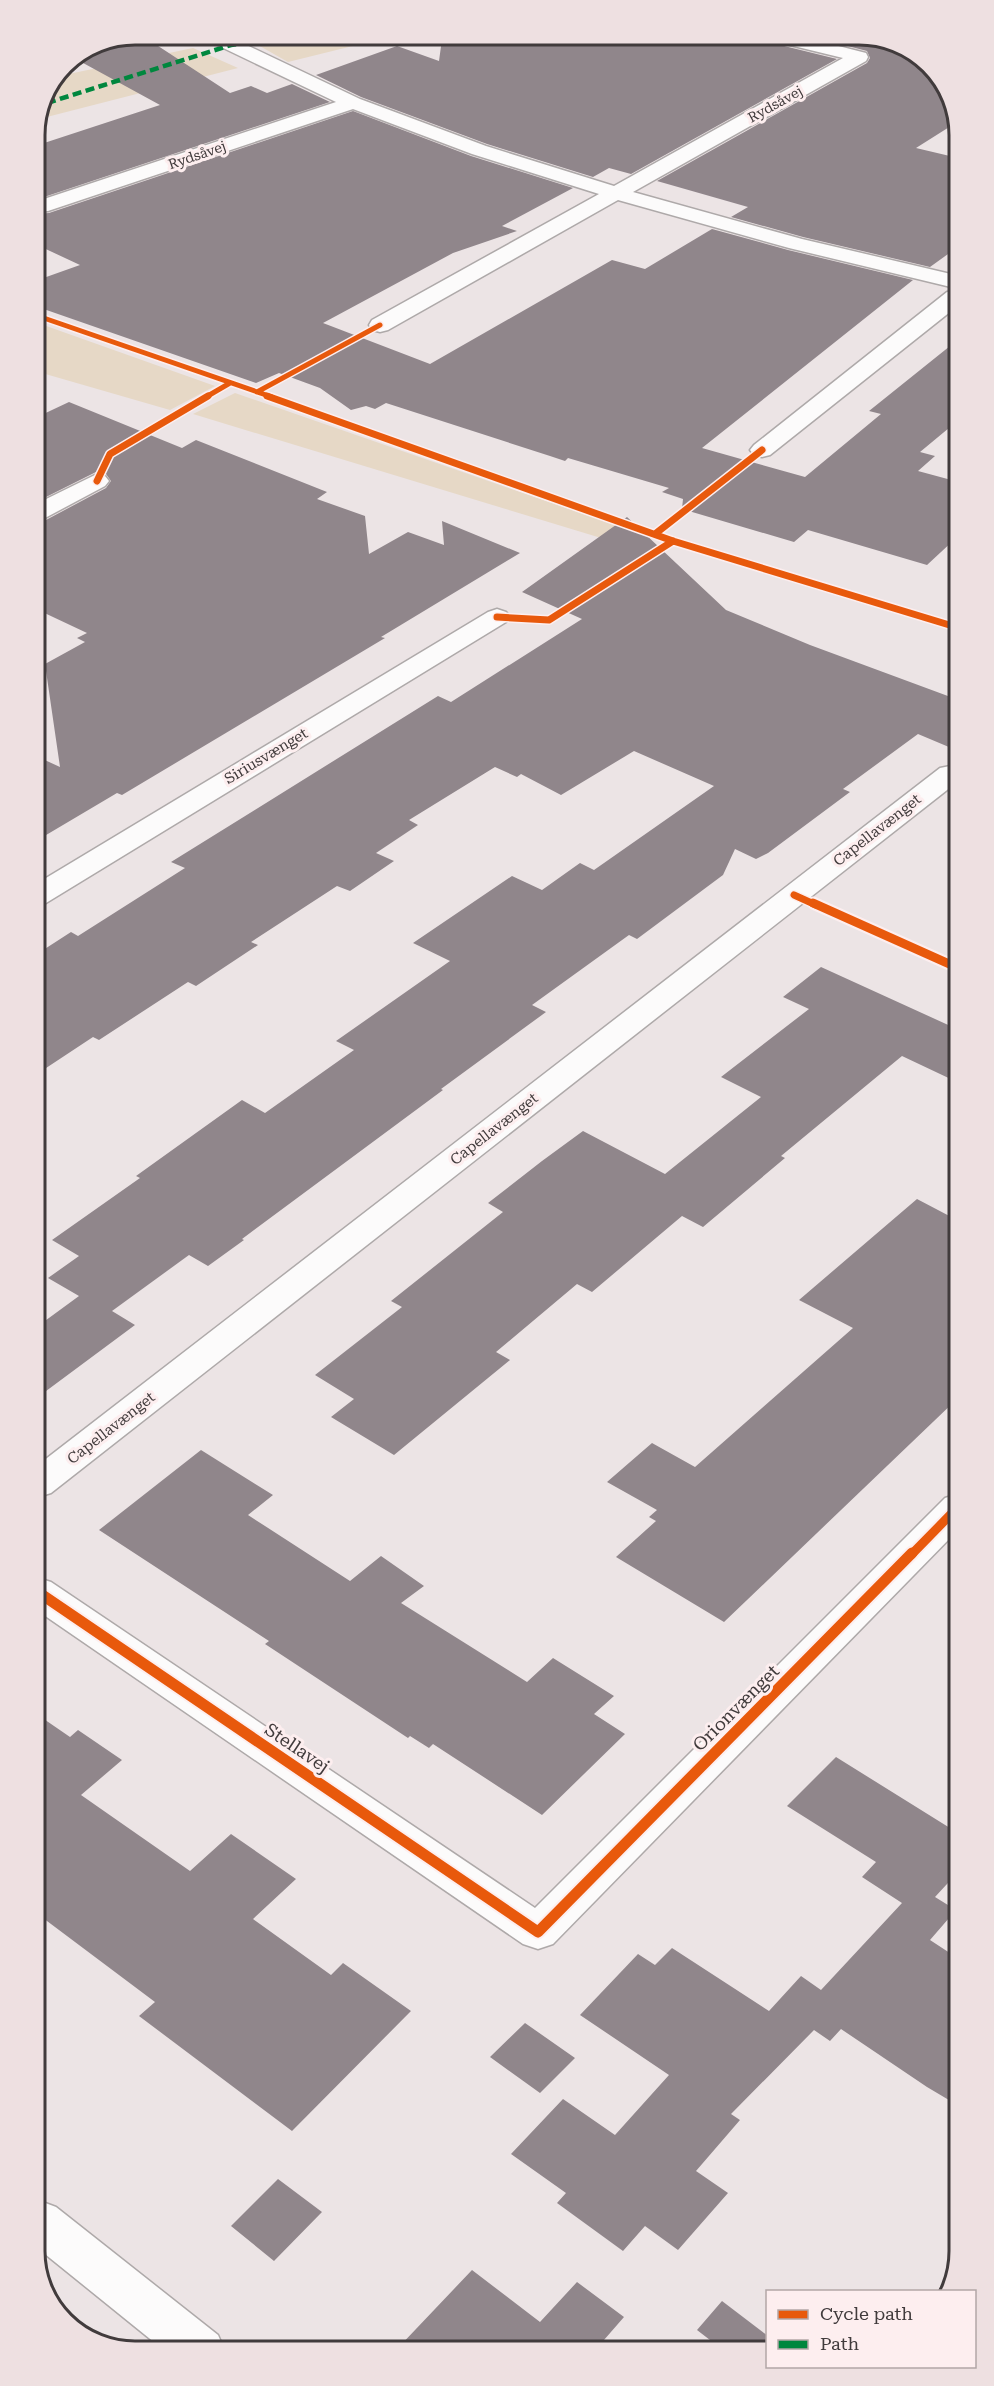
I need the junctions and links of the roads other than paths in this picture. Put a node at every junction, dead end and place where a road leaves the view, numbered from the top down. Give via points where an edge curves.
1 (232, 45) edge
2 (811, 45) edge
3 (352, 103) junction
4 (615, 193) junction
5 (45, 206) edge
6 (949, 281) edge
7 (949, 302) edge
8 (380, 325) dead end
9 (762, 450) dead end
10 (97, 481) dead end
11 (45, 508) edge
12 (497, 617) dead end
13 (949, 775) edge
14 (45, 892) edge
15 (45, 1479) edge
16 (949, 1516) edge
17 (45, 1597) edge
18 (538, 1932) joint
19 (45, 2226) edge
20 (189, 2341) edge

1 - 3 street
2 - 4 street, Rydsåvej via 859,57
3 - 4 street via 479,150
3 - 5 street, Rydsåvej
4 - 6 street via 796,244
4 - 8 street, Rydsåvej
7 - 9 street
10 - 11 street
12 - 14 street, Siriusvænget
13 - 15 street, Capellavænget
16 - 18 street, Orionvænget
17 - 18 street, Stellavej
19 - 20 street

